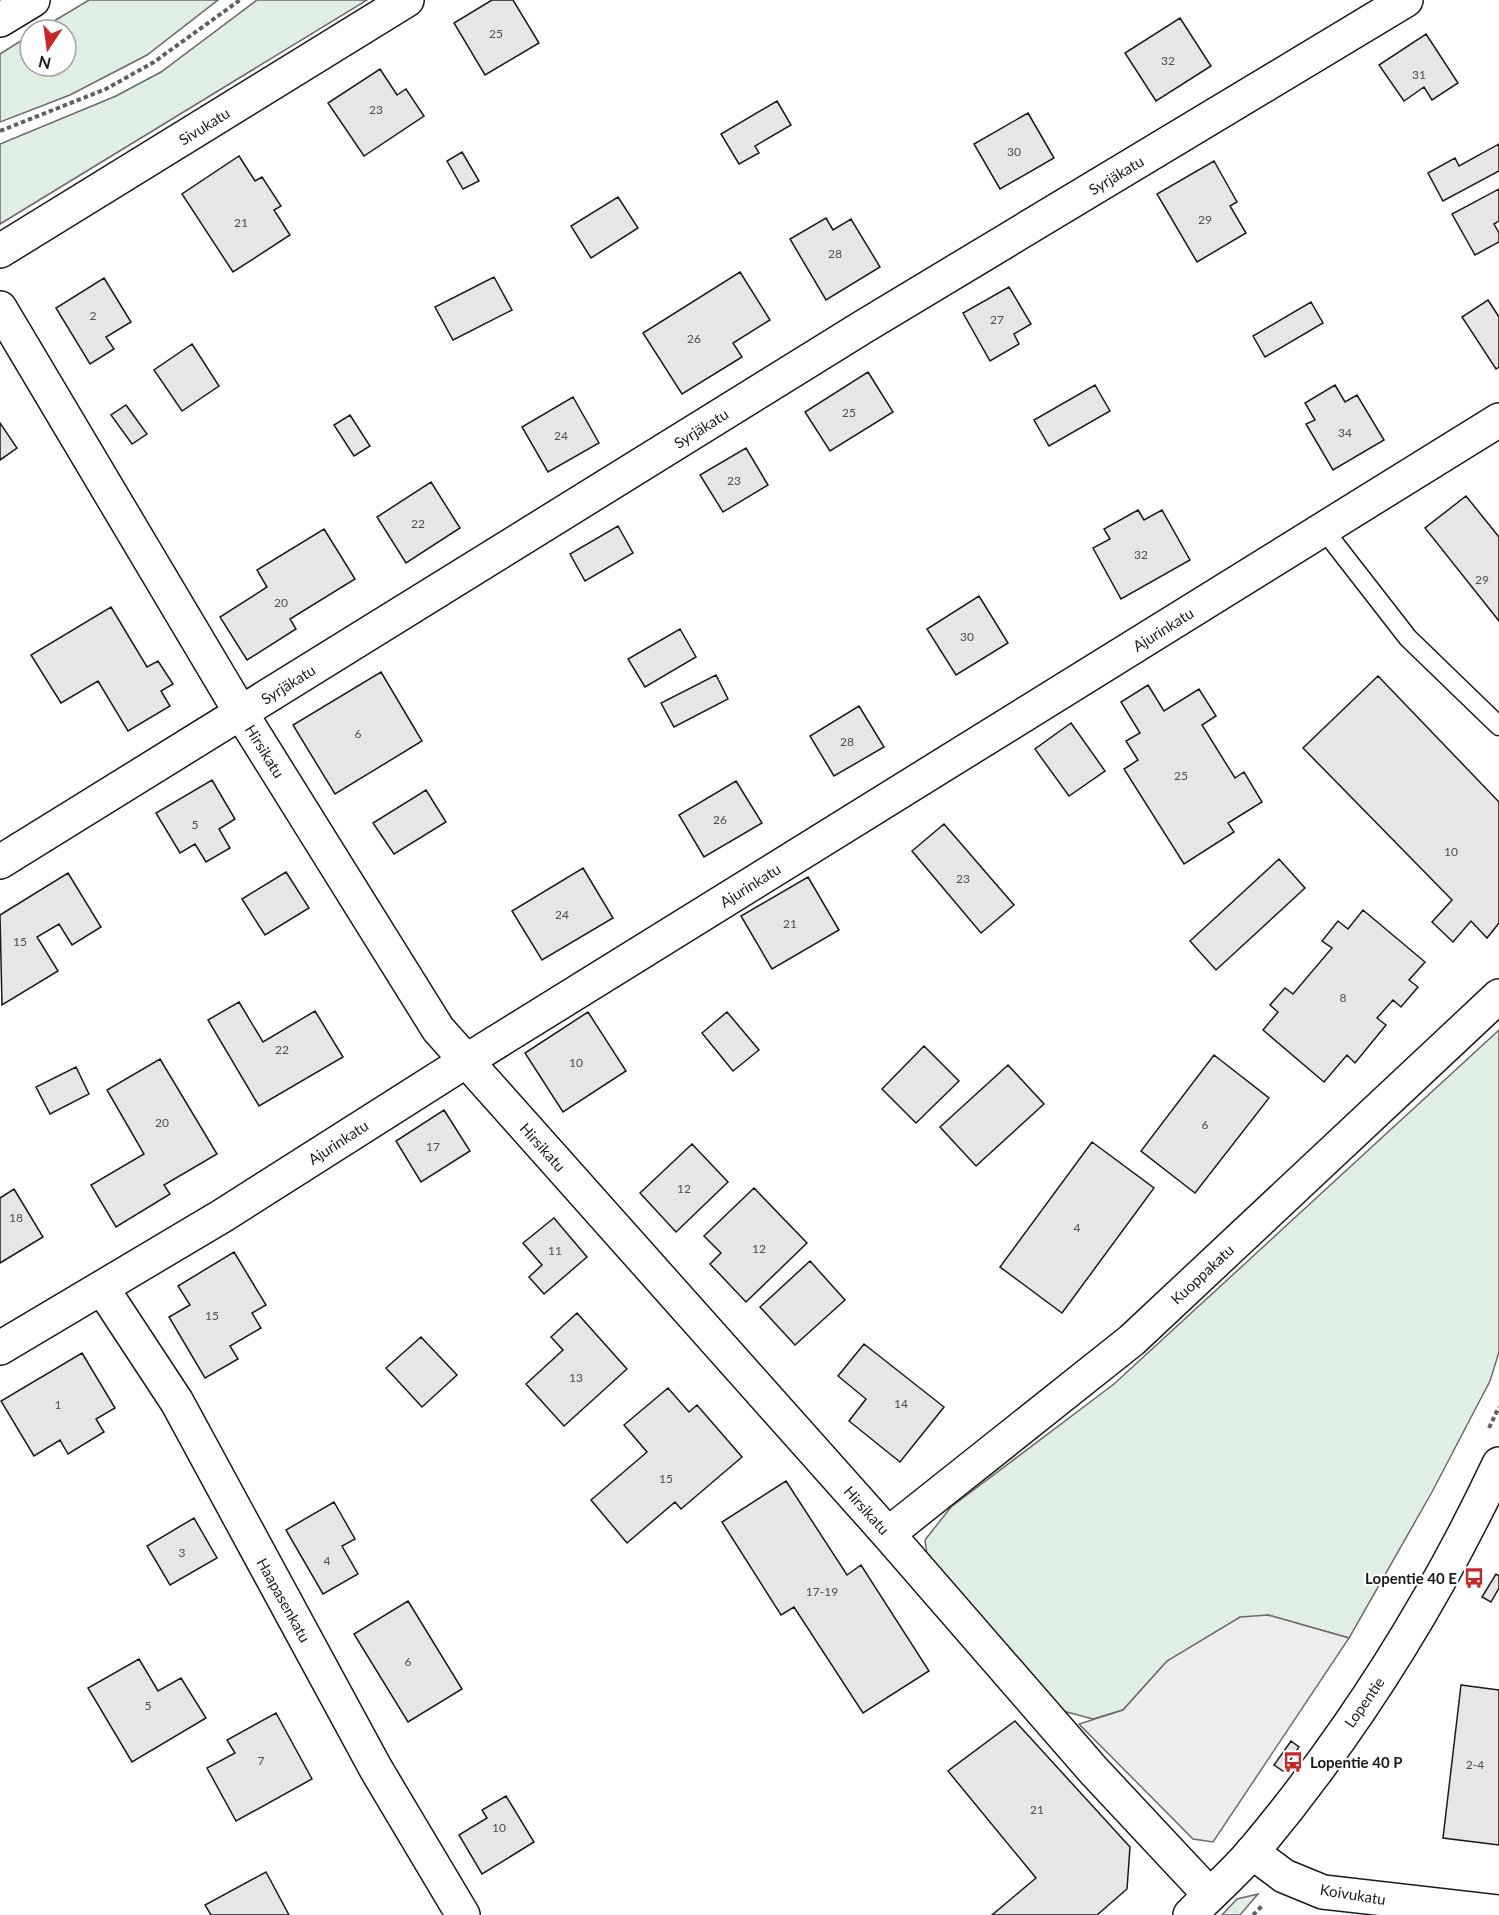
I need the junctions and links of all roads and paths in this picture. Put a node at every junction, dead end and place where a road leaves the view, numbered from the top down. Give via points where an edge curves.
1 (33, 0) edge
2 (240, 0) edge
3 (407, 0) edge
4 (1406, 0) edge
5 (0, 20) edge
6 (0, 131) edge
7 (0, 251) edge
8 (0, 308) edge
9 (1499, 420) edge
10 (1323, 530) junction
11 (241, 713) junction
12 (1499, 726) edge
13 (0, 862) edge
14 (1499, 996) edge
15 (466, 1061) junction
16 (102, 1288) junction
17 (0, 1348) edge
18 (1499, 1464) edge
19 (888, 1534) junction
20 (1252, 1852) junction
21 (1200, 1905) edge
22 (1499, 1912) edge
23 (463, 1915) edge

1 - 5 street
2 - 6 path via 154,62 106,89
3 - 7 street, Sivukatu
4 - 11 street, Syrjäkatu via 863,327
8 - 11 street, Hirsikatu
9 - 10 street, Ajurinkatu
10 - 12 lane via 1408,638
10 - 15 street, Ajurinkatu
11 - 13 street, Syrjäkatu
11 - 15 street, Hirsikatu via 438,1029
14 - 19 street, Kuoppakatu via 1131,1340
15 - 16 street, Ajurinkatu
15 - 19 street, Hirsikatu
16 - 17 street, Ajurinkatu
16 - 23 street, Haapasenkatu via 177,1402 376,1769
18 - 20 street, Lopentie via 1448,1565 1379,1680 1310,1779
19 - 21 street, Hirsikatu via 1094,1771
20 - 21 street, Lopentie
20 - 22 street, Koivukatu via 1284,1876 1323,1892

